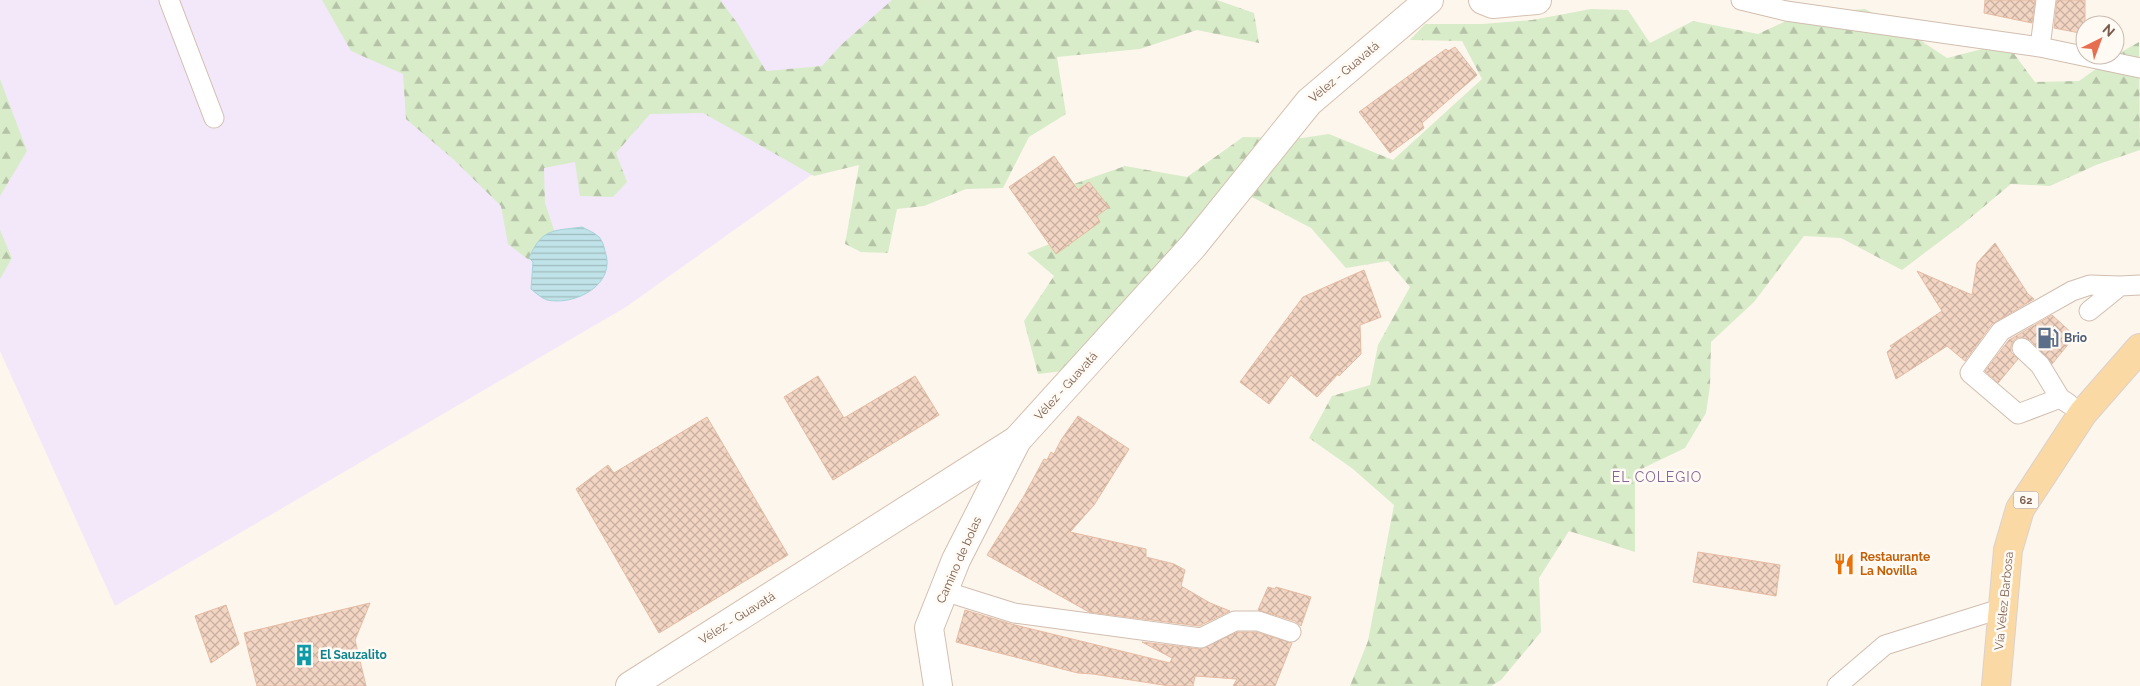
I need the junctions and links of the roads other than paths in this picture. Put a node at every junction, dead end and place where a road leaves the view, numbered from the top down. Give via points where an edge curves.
1 (169, 0) edge
2 (1429, 0) edge
3 (1484, 0) edge
4 (1537, 0) edge
5 (1742, 0) edge
6 (2046, 0) edge
7 (2040, 47) junction
8 (2140, 68) edge
9 (214, 118) dead end
10 (2140, 285) edge
11 (2120, 286) junction
12 (2089, 311) dead end
13 (2022, 348) dead end
14 (2140, 348) edge
15 (2060, 398) junction
16 (2083, 413) junction
17 (1017, 440) junction
18 (944, 591) junction
19 (2003, 608) junction
20 (1291, 632) dead end
21 (630, 686) edge
22 (938, 686) edge
23 (1837, 686) edge
24 (1996, 686) edge

1 - 9 lane
2 - 17 street, Vélez - Guavatá via 1309,102 1193,246
3 - 4 street via 1493,4
5 - 7 lane via 1786,11
6 - 7 lane
7 - 8 lane
10 - 11 lane
11 - 12 lane
11 - 15 lane via 2090,285 2072,291 2001,331 1970,373 2018,414
13 - 15 lane via 2040,365
14 - 16 main road, Vía Vélez Barbosa / 62
15 - 16 lane
16 - 19 main road, Vía Vélez Barbosa / 62 via 2020,509 2008,550
17 - 18 street, Camino de bolas via 956,560
17 - 21 street, Vélez - Guavatá
18 - 20 lane via 1014,613 1201,638 1235,621 1258,621
18 - 22 street, Camino de bolas via 929,628
19 - 23 lane via 1885,646
19 - 24 main road, Vía Vélez Barbosa / 62

